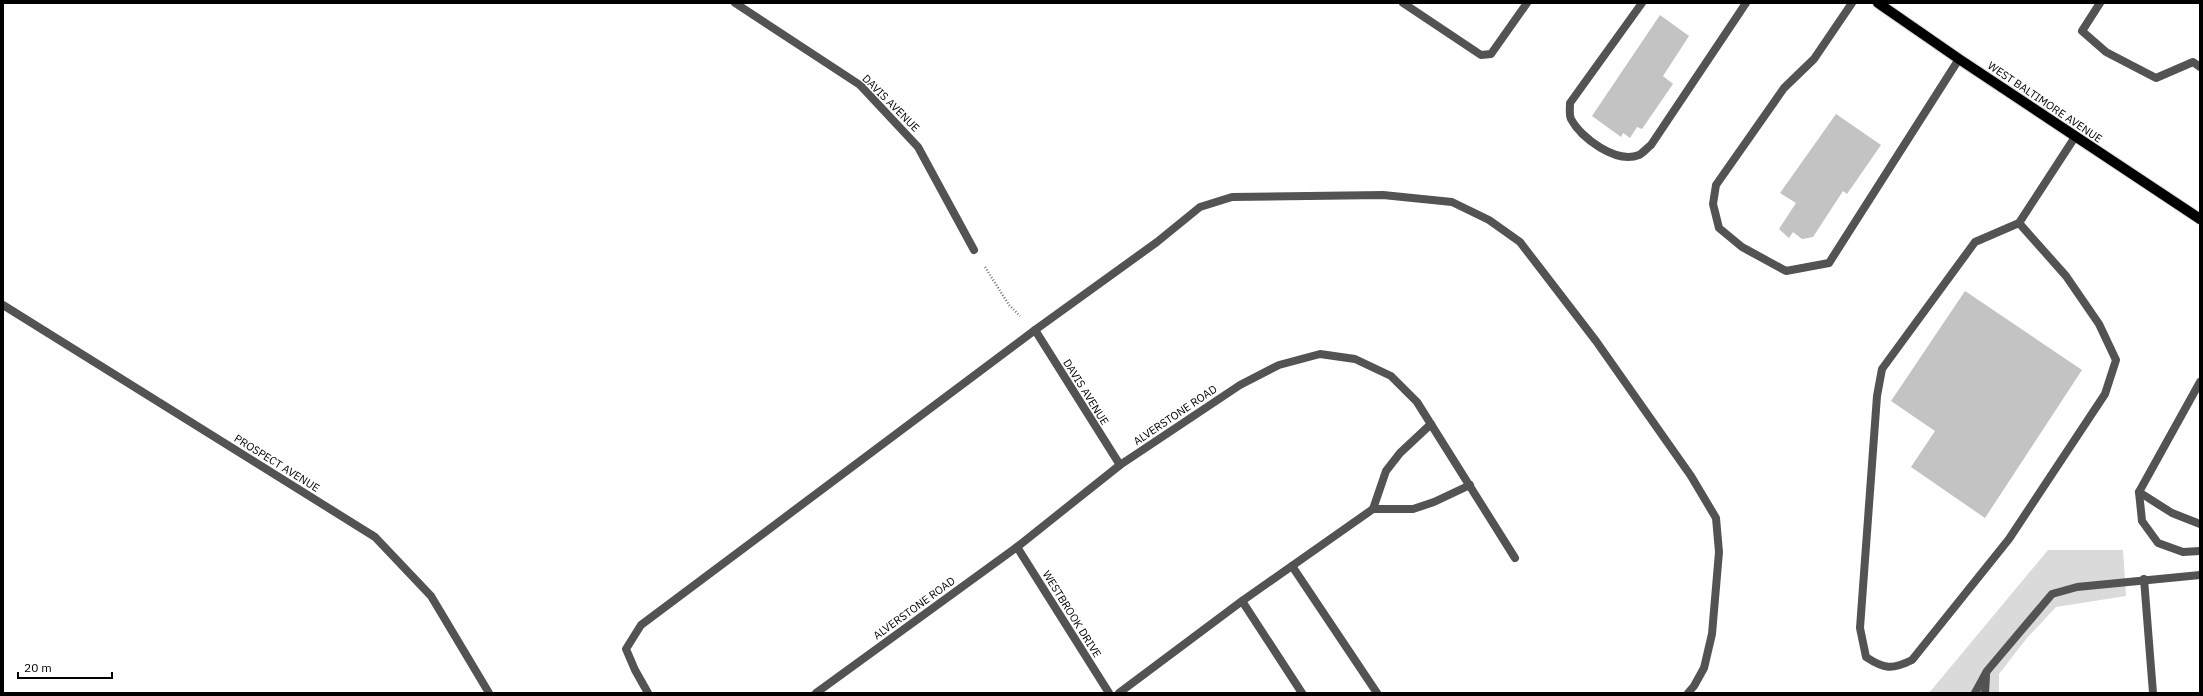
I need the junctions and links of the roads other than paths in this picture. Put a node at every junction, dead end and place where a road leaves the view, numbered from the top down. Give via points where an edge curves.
1 (735, 3) edge
2 (1403, 3) edge
3 (1527, 3) edge
4 (1642, 3) edge
5 (1746, 3) edge
6 (1852, 3) edge
7 (1878, 3) edge
8 (2100, 3) edge
9 (1958, 59) junction
10 (2200, 67) edge
11 (2075, 137) junction
12 (2200, 219) edge
13 (2019, 223) junction
14 (974, 250) road end
15 (3, 305) edge
16 (1034, 330) junction
17 (2200, 382) edge
18 (1431, 424) junction
19 (1120, 465) junction
20 (1470, 485) junction
21 (2139, 492) junction
22 (1373, 508) junction
23 (2200, 524) edge
24 (1017, 547) junction
25 (2200, 551) edge
26 (1515, 558) dead end
27 (1292, 566) junction
28 (2200, 575) edge
29 (2144, 579) junction
30 (1242, 601) junction
31 (1987, 671) junction
32 (489, 693) edge
33 (648, 693) edge
34 (816, 693) edge
35 (1109, 693) edge
36 (1119, 693) edge
37 (1302, 693) edge
38 (1376, 693) edge
39 (1688, 693) edge
40 (1975, 693) edge
41 (1985, 693) edge
42 (2153, 693) edge

1 - 14 street, DAVIS AVENUE via 860,85 918,146
2 - 3 street via 1486,56 1491,54
4 - 5 street via 1570,103 1570,118 1582,134 1606,152 1624,156 1639,155 1651,145
6 - 9 street via 1814,59 1784,88 1716,185 1713,204 1719,228 1742,247 1786,271 1829,263
7 - 9 main road, WEST BALTIMORE AVENUE
8 - 10 street via 2082,30 2106,52 2156,78 2193,62
9 - 11 main road, WEST BALTIMORE AVENUE
11 - 12 main road, WEST BALTIMORE AVENUE
11 - 13 street
13 - 13 street via 1975,242 1882,369 1877,396 1860,628 1866,657 1881,667 1899,666 1912,660 2009,539 2105,394 2116,360 2099,324 2066,276
15 - 32 street, PROSPECT AVENUE via 375,537 431,596
16 - 19 street, DAVIS AVENUE
16 - 33 street via 641,625 626,649
16 - 39 street via 1200,208 1232,197 1383,195 1452,202 1489,220 1520,242 1591,335 1691,476 1716,518 1719,552 1712,634 1704,668
17 - 21 street
18 - 19 street, ALVERSTONE ROAD via 1417,402 1391,376 1355,359 1320,354 1279,365 1240,385
18 - 20 street, ALVERSTONE ROAD
18 - 22 street via 1400,453 1386,471
19 - 24 street, ALVERSTONE ROAD
20 - 22 street via 1434,502 1413,508
20 - 26 street, ALVERSTONE ROAD
21 - 23 street via 2172,513
21 - 25 street via 2142,521 2158,542 2182,552
22 - 27 street
24 - 34 street, ALVERSTONE ROAD
24 - 35 street, WESTBROOK DRIVE
27 - 30 street
27 - 38 street
28 - 29 street
29 - 31 street via 2077,587 2052,594
29 - 42 street
30 - 36 street
30 - 37 street
31 - 40 street
31 - 41 street

